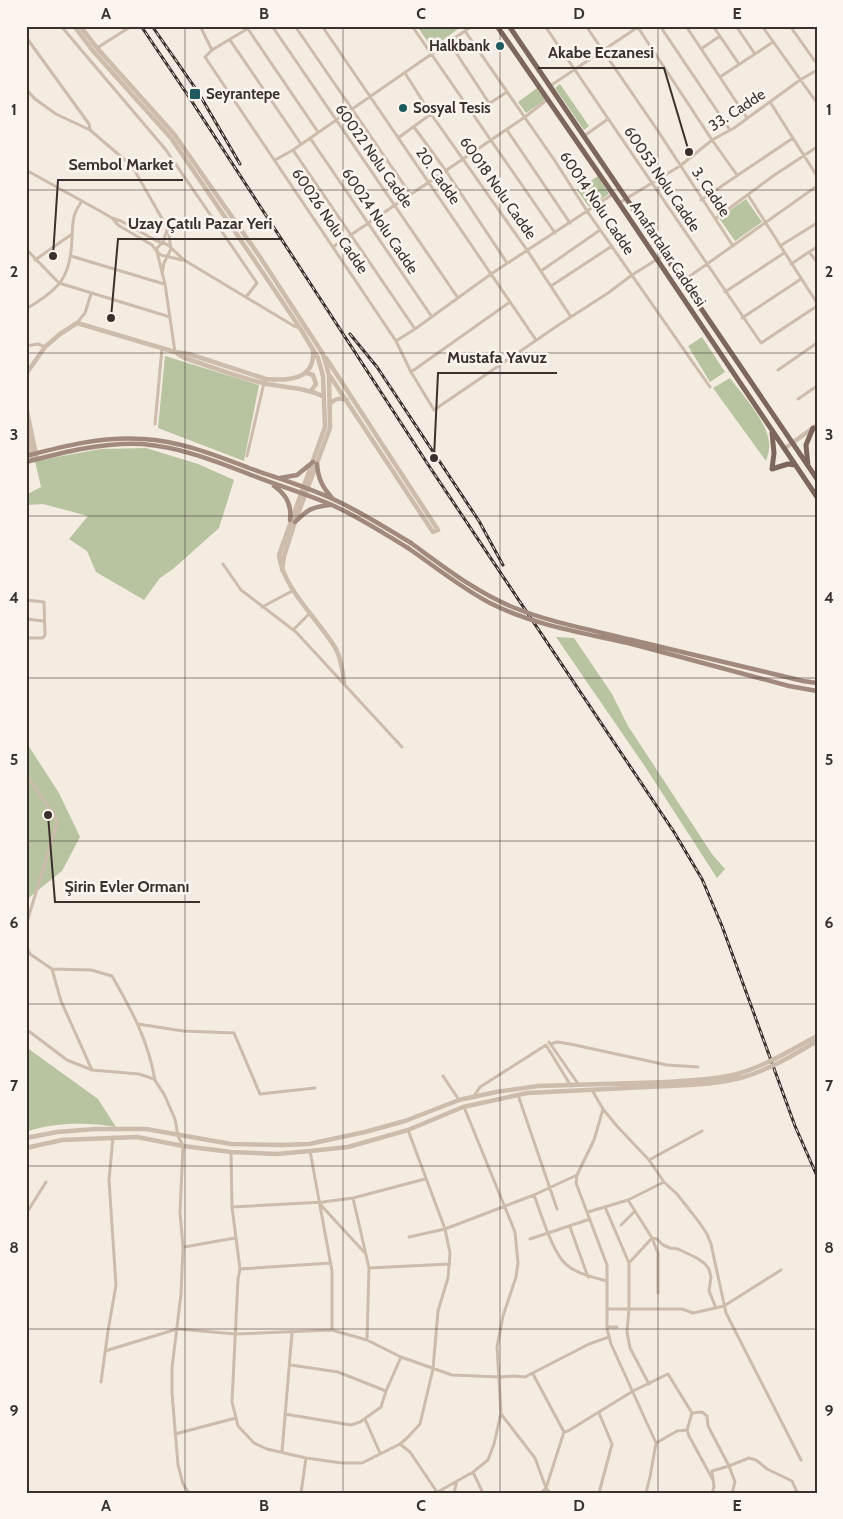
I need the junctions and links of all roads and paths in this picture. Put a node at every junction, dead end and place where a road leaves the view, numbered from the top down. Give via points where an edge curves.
1 (61, 26) edge
2 (74, 26) edge
3 (80, 26) edge
4 (200, 26) edge
5 (252, 26) edge
6 (272, 26) edge
7 (296, 26) edge
8 (322, 26) edge
9 (412, 26) edge
10 (472, 26) edge
11 (497, 26) edge
12 (509, 26) edge
13 (545, 26) edge
14 (586, 26) edge
15 (638, 26) edge
16 (660, 26) edge
17 (686, 26) edge
18 (713, 26) edge
19 (736, 26) edge
20 (762, 26) edge
21 (790, 26) edge
22 (814, 26) edge
23 (130, 27) edge
24 (248, 29) junction
25 (817, 30) edge
26 (465, 31) junction
27 (720, 36) junction
28 (26, 37) edge
29 (230, 40) junction
30 (449, 42) junction
31 (773, 42) junction
32 (97, 48) junction
33 (701, 49) junction
34 (212, 50) junction
35 (603, 51) junction
36 (432, 54) junction
37 (754, 54) junction
38 (739, 64) junction
39 (817, 64) edge
40 (574, 69) junction
41 (817, 70) edge
42 (405, 73) junction
43 (720, 77) junction
44 (800, 80) junction
45 (550, 86) junction
46 (26, 89) edge
47 (508, 92) junction
48 (369, 96) junction
49 (548, 98) junction
50 (770, 102) junction
51 (816, 102) edge
52 (489, 103) junction
53 (352, 109) junction
54 (431, 114) junction
55 (474, 114) junction
56 (525, 117) junction
57 (747, 118) junction
58 (608, 119) junction
59 (335, 120) junction
60 (414, 127) junction
61 (90, 130) junction
62 (507, 130) junction
63 (730, 130) junction
64 (318, 132) junction
65 (583, 136) junction
66 (310, 138) junction
67 (398, 138) junction
68 (793, 138) junction
69 (491, 140) junction
70 (712, 140) junction
71 (301, 144) junction
72 (817, 147) edge
73 (293, 150) junction
74 (803, 156) junction
75 (464, 158) junction
76 (275, 160) junction
77 (680, 166) junction
78 (26, 170) edge
79 (446, 172) junction
80 (737, 175) junction
81 (817, 176) edge
82 (651, 182) junction
83 (429, 183) junction
84 (817, 186) edge
85 (613, 194) junction
86 (411, 195) junction
87 (748, 195) junction
88 (625, 199) junction
89 (702, 200) junction
90 (82, 201) junction
91 (619, 203) junction
92 (395, 206) junction
93 (587, 211) junction
94 (112, 218) junction
95 (715, 219) junction
96 (764, 222) junction
97 (368, 223) junction
98 (570, 223) junction
99 (817, 223) edge
100 (168, 230) junction
101 (600, 230) junction
102 (72, 233) junction
103 (555, 233) junction
104 (350, 235) junction
105 (163, 242) junction
106 (612, 246) junction
107 (733, 246) junction
108 (780, 246) junction
109 (817, 246) edge
110 (333, 247) junction
111 (171, 249) junction
112 (27, 250) edge
113 (528, 250) junction
114 (157, 252) junction
115 (784, 252) junction
116 (809, 252) junction
117 (664, 255) junction
118 (71, 256) junction
119 (166, 256) junction
120 (35, 260) junction
121 (184, 260) junction
122 (657, 260) junction
123 (817, 262) edge
124 (507, 263) junction
125 (791, 264) junction
126 (706, 265) junction
127 (541, 271) junction
128 (162, 274) junction
129 (492, 274) junction
130 (632, 275) junction
131 (801, 279) junction
132 (682, 282) junction
133 (59, 283) junction
134 (165, 284) junction
135 (551, 286) junction
136 (725, 292) junction
137 (91, 294) junction
138 (246, 297) junction
139 (458, 298) junction
140 (510, 302) junction
141 (817, 305) edge
142 (26, 308) edge
143 (170, 317) junction
144 (432, 317) junction
145 (571, 317) junction
146 (742, 318) junction
147 (77, 323) junction
148 (300, 328) junction
149 (415, 329) junction
150 (536, 340) junction
151 (396, 341) junction
152 (817, 343) edge
153 (26, 346) edge
154 (45, 347) junction
155 (162, 348) junction
156 (313, 349) junction
157 (175, 352) junction
158 (323, 354) junction
159 (318, 358) junction
160 (778, 370) dead end
161 (411, 372) junction
162 (306, 373) junction
163 (26, 374) edge
164 (329, 375) junction
165 (264, 383) junction
166 (817, 386) edge
167 (710, 387) dead end
168 (310, 392) junction
169 (324, 397) junction
170 (798, 399) dead end
171 (347, 400) junction
172 (331, 403) junction
173 (26, 407) edge
174 (155, 424) dead end
175 (26, 426) edge
176 (815, 427) edge
177 (772, 432) junction
178 (792, 442) junction
179 (784, 449) junction
180 (26, 456) edge
181 (247, 456) dead end
182 (35, 457) junction
183 (26, 462) edge
184 (315, 463) junction
185 (795, 465) junction
186 (808, 466) junction
187 (276, 478) junction
188 (817, 480) edge
189 (267, 481) junction
190 (306, 489) junction
191 (303, 495) junction
192 (817, 497) edge
193 (334, 500) junction
194 (332, 505) junction
195 (293, 521) junction
196 (410, 546) junction
197 (223, 564) dead end
198 (294, 590) junction
199 (26, 600) edge
200 (262, 607) junction
201 (310, 614) junction
202 (26, 619) edge
203 (44, 621) junction
204 (293, 630) junction
205 (26, 638) edge
206 (632, 642) junction
207 (817, 682) edge
208 (344, 683) junction
209 (817, 691) edge
210 (402, 747) dead end
211 (26, 775) edge
212 (26, 925) edge
213 (26, 946) edge
214 (52, 969) junction
215 (138, 1024) junction
216 (26, 1029) edge
217 (817, 1036) edge
218 (817, 1041) edge
219 (698, 1067) dead end
220 (92, 1070) junction
221 (443, 1076) dead end
222 (155, 1081) junction
223 (668, 1084) junction
224 (580, 1085) junction
225 (571, 1086) junction
226 (316, 1088) dead end
227 (592, 1090) junction
228 (518, 1095) junction
229 (474, 1097) junction
230 (459, 1100) junction
231 (463, 1107) junction
232 (603, 1109) junction
233 (408, 1130) junction
234 (702, 1132) dead end
235 (178, 1136) junction
236 (26, 1138) edge
237 (113, 1138) junction
238 (183, 1146) junction
239 (26, 1148) edge
240 (310, 1151) junction
241 (231, 1152) junction
242 (649, 1160) junction
243 (578, 1175) junction
244 (425, 1179) junction
245 (46, 1182) dead end
246 (664, 1182) junction
247 (549, 1188) junction
248 (534, 1195) junction
249 (353, 1198) junction
250 (628, 1200) junction
251 (318, 1202) junction
252 (505, 1206) junction
253 (232, 1207) junction
254 (605, 1207) junction
255 (557, 1209) dead end
256 (635, 1211) junction
257 (588, 1212) junction
258 (26, 1214) edge
259 (590, 1219) junction
260 (621, 1225) dead end
261 (570, 1227) junction
262 (445, 1229) junction
263 (548, 1234) junction
264 (409, 1236) dead end
265 (235, 1238) junction
266 (652, 1238) junction
267 (530, 1240) dead end
268 (183, 1247) junction
269 (365, 1253) junction
270 (331, 1263) junction
271 (450, 1264) junction
272 (629, 1264) junction
273 (369, 1268) junction
274 (240, 1270) junction
275 (781, 1270) dead end
276 (588, 1277) junction
277 (607, 1281) junction
278 (658, 1293) dead end
279 (724, 1306) junction
280 (716, 1308) junction
281 (629, 1309) junction
282 (607, 1310) junction
283 (607, 1327) junction
284 (617, 1327) dead end
285 (177, 1330) junction
286 (332, 1330) junction
287 (292, 1333) junction
288 (236, 1334) junction
289 (609, 1337) junction
290 (367, 1340) junction
291 (106, 1351) junction
292 (401, 1357) junction
293 (291, 1365) junction
294 (433, 1369) junction
295 (533, 1374) junction
296 (500, 1377) junction
297 (102, 1382) dead end
298 (649, 1384) junction
299 (386, 1391) junction
300 (633, 1391) junction
301 (501, 1413) junction
302 (599, 1413) junction
303 (692, 1413) junction
304 (285, 1414) junction
305 (236, 1418) junction
306 (365, 1420) junction
307 (687, 1430) junction
308 (564, 1432) junction
309 (175, 1434) junction
310 (656, 1443) junction
311 (400, 1444) junction
312 (282, 1452) junction
313 (380, 1453) junction
314 (306, 1458) junction
315 (801, 1460) dead end
316 (729, 1466) junction
317 (473, 1472) junction
318 (457, 1480) junction
319 (713, 1480) junction
320 (546, 1488) junction
321 (436, 1492) edge
322 (797, 1492) dead end
323 (189, 1493) edge
324 (301, 1493) edge
325 (454, 1493) edge
326 (483, 1493) edge
327 (541, 1493) edge
328 (550, 1493) edge
329 (599, 1493) edge
330 (646, 1493) edge
331 (712, 1493) edge
332 (732, 1493) edge

1 - 138 street via 166,150 188,181 257,283
2 - 148 street via 171,138
3 - 32 street
4 - 34 street
5 - 24 street
6 - 59 street, 60022 Nolu Cadde
7 - 53 street
8 - 48 street, 20. Cadde
9 - 36 street
10 - 26 street
11 - 49 main road, Anafartalar Caddesi
12 - 45 main road, Anafartalar Caddesi
13 - 40 street, 60053 Nolu Cadde
14 - 35 street, 3. Cadde
15 - 35 street
15 - 70 street
16 - 63 street
17 - 33 street
18 - 27 street
19 - 37 street
20 - 31 street
21 - 39 street
22 - 25 street
23 - 32 street
24 - 29 street
24 - 64 street
26 - 30 street
26 - 47 street, 60014 Nolu Cadde
27 - 33 street
27 - 38 street
28 - 61 street via 89,124
29 - 34 street
29 - 71 street
30 - 36 street
30 - 52 street
31 - 37 street
31 - 44 street
32 - 158 street via 174,134
33 - 43 street
34 - 76 street, 60026 Nolu Cadde via 205,57
35 - 40 street
35 - 77 street, 3. Cadde
36 - 42 street
36 - 55 street
37 - 38 street
38 - 43 street
40 - 45 street
40 - 58 street, 60053 Nolu Cadde
41 - 44 street, 33. Cadde
42 - 48 street
42 - 54 street, 60018 Nolu Cadde
43 - 57 street
44 - 50 street, 33. Cadde
44 - 51 street
45 - 65 main road, Anafartalar Caddesi
46 - 61 street via 56,114
47 - 52 street
47 - 56 street, 60014 Nolu Cadde
48 - 53 street
48 - 67 street, 20. Cadde
49 - 56 street
49 - 85 main road, Anafartalar Caddesi
50 - 57 street, 33. Cadde
50 - 68 street
52 - 55 street
53 - 59 street
53 - 86 street
54 - 60 street
54 - 75 street, 60018 Nolu Cadde
55 - 69 street
56 - 62 street
56 - 93 street, 60014 Nolu Cadde
57 - 63 street, 33. Cadde
58 - 65 street
58 - 82 street, 60053 Nolu Cadde
59 - 64 street
59 - 92 street, 60022 Nolu Cadde
60 - 67 street
60 - 79 street
61 - 100 street via 132,166
62 - 69 street
62 - 98 street
63 - 70 street, 33. Cadde
64 - 66 street
65 - 88 main road, Anafartalar Caddesi
66 - 71 street
66 - 97 street, 60024 Nolu Cadde
67 - 83 street, 20. Cadde
68 - 74 street
68 - 80 street
69 - 75 street
69 - 103 street
70 - 77 street, 33. Cadde
70 - 80 street
71 - 73 street
72 - 74 street
73 - 76 street
73 - 104 street, 60026 Nolu Cadde
74 - 81 street
74 - 87 street
75 - 79 street
75 - 113 street, 60018 Nolu Cadde
76 - 110 street, 60026 Nolu Cadde
77 - 82 street, 33. Cadde
77 - 89 street, 3. Cadde
78 - 90 street
79 - 83 street
79 - 124 street
80 - 89 street
82 - 88 street, 33. Cadde
82 - 126 street, 60053 Nolu Cadde
83 - 86 street
83 - 129 street, 20. Cadde
84 - 96 street
85 - 91 main road, Anafartalar Caddesi
85 - 93 street
86 - 92 street
87 - 95 street
87 - 96 street
88 - 91 street, 33. Cadde
88 - 117 main road, Anafartalar Caddesi
89 - 95 street, 3. Cadde
90 - 94 street
90 - 102 street via 73,216
91 - 122 main road, Anafartalar Caddesi
92 - 97 street
92 - 139 street, 60022 Nolu Cadde
93 - 98 street
93 - 101 street, 60014 Nolu Cadde
94 - 105 street
94 - 114 street via 152,245
95 - 107 street, 3. Cadde
96 - 107 street
96 - 108 street
97 - 104 street
97 - 144 street, 60024 Nolu Cadde
98 - 103 street
99 - 108 street
100 - 105 street
100 - 111 street
101 - 106 street, 60014 Nolu Cadde
101 - 127 street
102 - 118 street
102 - 120 street
103 - 113 street
104 - 110 street
104 - 149 street, 60026 Nolu Cadde
105 - 111 street
105 - 114 street
106 - 130 street, 60014 Nolu Cadde
106 - 135 street
107 - 126 street
108 - 115 street
109 - 116 street
110 - 151 street, 60026 Nolu Cadde
111 - 119 street
111 - 121 street
112 - 120 street
113 - 124 street
113 - 127 street, 60018 Nolu Cadde
114 - 119 street
114 - 128 street
115 - 125 street
115 - 136 street
116 - 123 street
116 - 125 street
117 - 122 street
117 - 132 main road, Anafartalar Caddesi
118 - 133 street via 66,274
118 - 134 street
119 - 121 street
119 - 128 street
120 - 133 street
121 - 138 street
122 - 130 street
122 - 177 main road, Anafartalar Caddesi
124 - 129 street
125 - 131 street
126 - 132 street
126 - 136 street, 60053 Nolu Cadde
127 - 135 street, 60018 Nolu Cadde
128 - 134 street
129 - 139 street
129 - 140 street, 20. Cadde
130 - 145 street
130 - 167 street, 60014 Nolu Cadde
131 - 141 street
131 - 146 street
132 - 178 main road, Anafartalar Caddesi
133 - 137 street
133 - 142 street via 56,289
134 - 143 street
135 - 145 street, 60018 Nolu Cadde
136 - 146 street, 60053 Nolu Cadde
137 - 143 street
137 - 147 street via 85,313
138 - 148 street
139 - 144 street
140 - 150 street, 20. Cadde
140 - 161 street
141 - 146 street, 60053 Nolu Cadde via 761,343
143 - 157 street
144 - 149 street
145 - 150 street
147 - 154 street
147 - 155 street
148 - 156 street
149 - 151 street
150 - 161 street, 60026 Nolu Cadde via 434,410
151 - 161 street, 60026 Nolu Cadde
152 - 160 street
153 - 154 street via 38,344
154 - 163 street
155 - 157 street
155 - 174 street
156 - 159 street
156 - 162 street via 312,366
157 - 162 street via 266,379 279,380
157 - 165 street
158 - 164 street
158 - 171 street via 438,530 433,532
159 - 164 street
159 - 169 street
162 - 168 street via 315,379 316,384
164 - 171 street
164 - 172 street
165 - 168 street
165 - 181 street
166 - 170 street
168 - 169 street
169 - 184 street via 325,428
171 - 172 street via 340,398
172 - 184 street via 330,428
173 - 182 street
175 - 182 street
176 - 178 street
176 - 186 main road via 806,445
177 - 179 main road, Anafartalar Caddesi
177 - 185 main road via 772,470
178 - 179 street
178 - 186 main road, Anafartalar Caddesi
179 - 185 main road, Anafartalar Caddesi
180 - 182 main road
182 - 183 main road
182 - 187 main road via 104,439 143,439 185,446
182 - 189 main road via 104,445 143,444 184,451
184 - 187 main road via 297,475
184 - 190 street
184 - 193 main road via 324,489
185 - 192 main road, Anafartalar Caddesi
186 - 188 main road, Anafartalar Caddesi
187 - 190 main road
189 - 191 main road
189 - 195 main road via 287,500
190 - 191 street
190 - 193 main road
191 - 194 main road
191 - 195 street
193 - 196 main road via 374,520
194 - 195 main road via 313,507
194 - 196 main road
195 - 198 street via 282,572
196 - 206 main road, bridge via 465,582 513,607
197 - 200 street via 241,590
198 - 200 street
198 - 201 street
199 - 203 street via 44,602
200 - 204 street
201 - 204 street
201 - 208 street via 337,650
202 - 203 street
203 - 205 street via 43,638
204 - 208 street
206 - 207 main road
206 - 209 main road
208 - 210 street
211 - 212 street via 55,816 57,824
213 - 214 street via 30,954
214 - 215 street via 91,970 112,976
214 - 220 street via 61,1001
215 - 222 street via 151,1058
215 - 226 street via 183,1031 234,1033 260,1094
216 - 220 street via 67,1060
217 - 223 street, bridge via 736,1074
218 - 223 street, bridge via 745,1077 695,1085
219 - 224 street via 667,1065 570,1044 550,1043
220 - 222 street via 139,1074
221 - 230 street
222 - 235 street via 169,1104
223 - 224 street
223 - 227 street
224 - 225 street
225 - 229 street via 538,1086
225 - 229 street via 546,1046 480,1087
227 - 228 street
227 - 232 street
228 - 231 street
228 - 247 street
229 - 230 street
230 - 235 street via 405,1122 309,1144 231,1144
231 - 233 street
231 - 252 street
232 - 242 street
232 - 243 street via 594,1140
233 - 240 street via 348,1146
233 - 244 street
234 - 242 street
235 - 236 street via 146,1129 96,1129
235 - 238 street
237 - 238 street via 137,1137
237 - 239 street via 62,1140
237 - 291 street via 109,1180 116,1285
238 - 241 street
238 - 268 street via 180,1212
240 - 241 street via 277,1154
240 - 251 street
241 - 253 street
242 - 246 street
243 - 247 street
243 - 257 street via 576,1183
244 - 249 street
244 - 262 street
245 - 258 street
246 - 250 street
246 - 279 street via 707,1234
247 - 248 street
247 - 255 street
248 - 252 street
248 - 263 street
249 - 251 street
249 - 269 street
250 - 254 street
250 - 256 street
251 - 253 street
251 - 269 street
251 - 270 street
252 - 262 street
252 - 296 street via 515,1232 518,1263 498,1347
253 - 265 street
254 - 257 street
254 - 272 street
256 - 260 street
256 - 266 street
257 - 259 street
259 - 261 street
259 - 277 street via 607,1265
261 - 263 street
261 - 276 street
262 - 264 street
262 - 271 street
263 - 267 street
263 - 276 street via 562,1261
265 - 268 street
265 - 274 street
266 - 272 street
266 - 278 street via 658,1253
266 - 280 street via 705,1264 709,1269 709,1291
268 - 285 street
269 - 273 street
270 - 274 street
270 - 286 street
271 - 273 street
271 - 294 street via 438,1311
272 - 281 street
273 - 290 street
274 - 288 street
275 - 279 street
276 - 277 street
277 - 282 street
279 - 280 street
279 - 315 street
280 - 281 street via 693,1313 682,1309
281 - 282 street
281 - 298 street via 627,1332 630,1348
282 - 283 street
283 - 284 street
283 - 289 street
285 - 288 street
285 - 291 street
285 - 309 street via 172,1368
286 - 287 street
286 - 290 street
287 - 288 street
287 - 293 street
288 - 305 street via 232,1402
289 - 295 street
289 - 300 street
290 - 292 street
291 - 297 street
292 - 294 street
292 - 299 street
293 - 299 street via 338,1372
293 - 304 street
294 - 296 street via 452,1375
294 - 311 street via 420,1424
295 - 296 street via 525,1378
295 - 308 street
296 - 301 street
298 - 300 street
298 - 303 street via 668,1374
299 - 306 street via 381,1407
300 - 302 street
300 - 310 street
301 - 317 street via 488,1460
301 - 320 street via 535,1458
302 - 308 street
302 - 329 street via 612,1444
303 - 307 street
303 - 316 street via 702,1412 707,1416 708,1426
304 - 306 street via 351,1425
304 - 312 street
305 - 309 street
305 - 312 street via 238,1426 254,1443 267,1450
306 - 313 street
307 - 310 street via 677,1431
307 - 319 street
308 - 320 street
309 - 323 street via 183,1484
310 - 330 street
311 - 313 street
311 - 321 street via 410,1452
312 - 314 street
313 - 314 street via 362,1463
314 - 324 street
316 - 319 street via 712,1471
316 - 322 street via 749,1458 756,1460 792,1481
316 - 332 street via 735,1482
317 - 318 street
317 - 326 street
318 - 321 street
318 - 325 street
319 - 331 street
320 - 327 street
320 - 328 street

